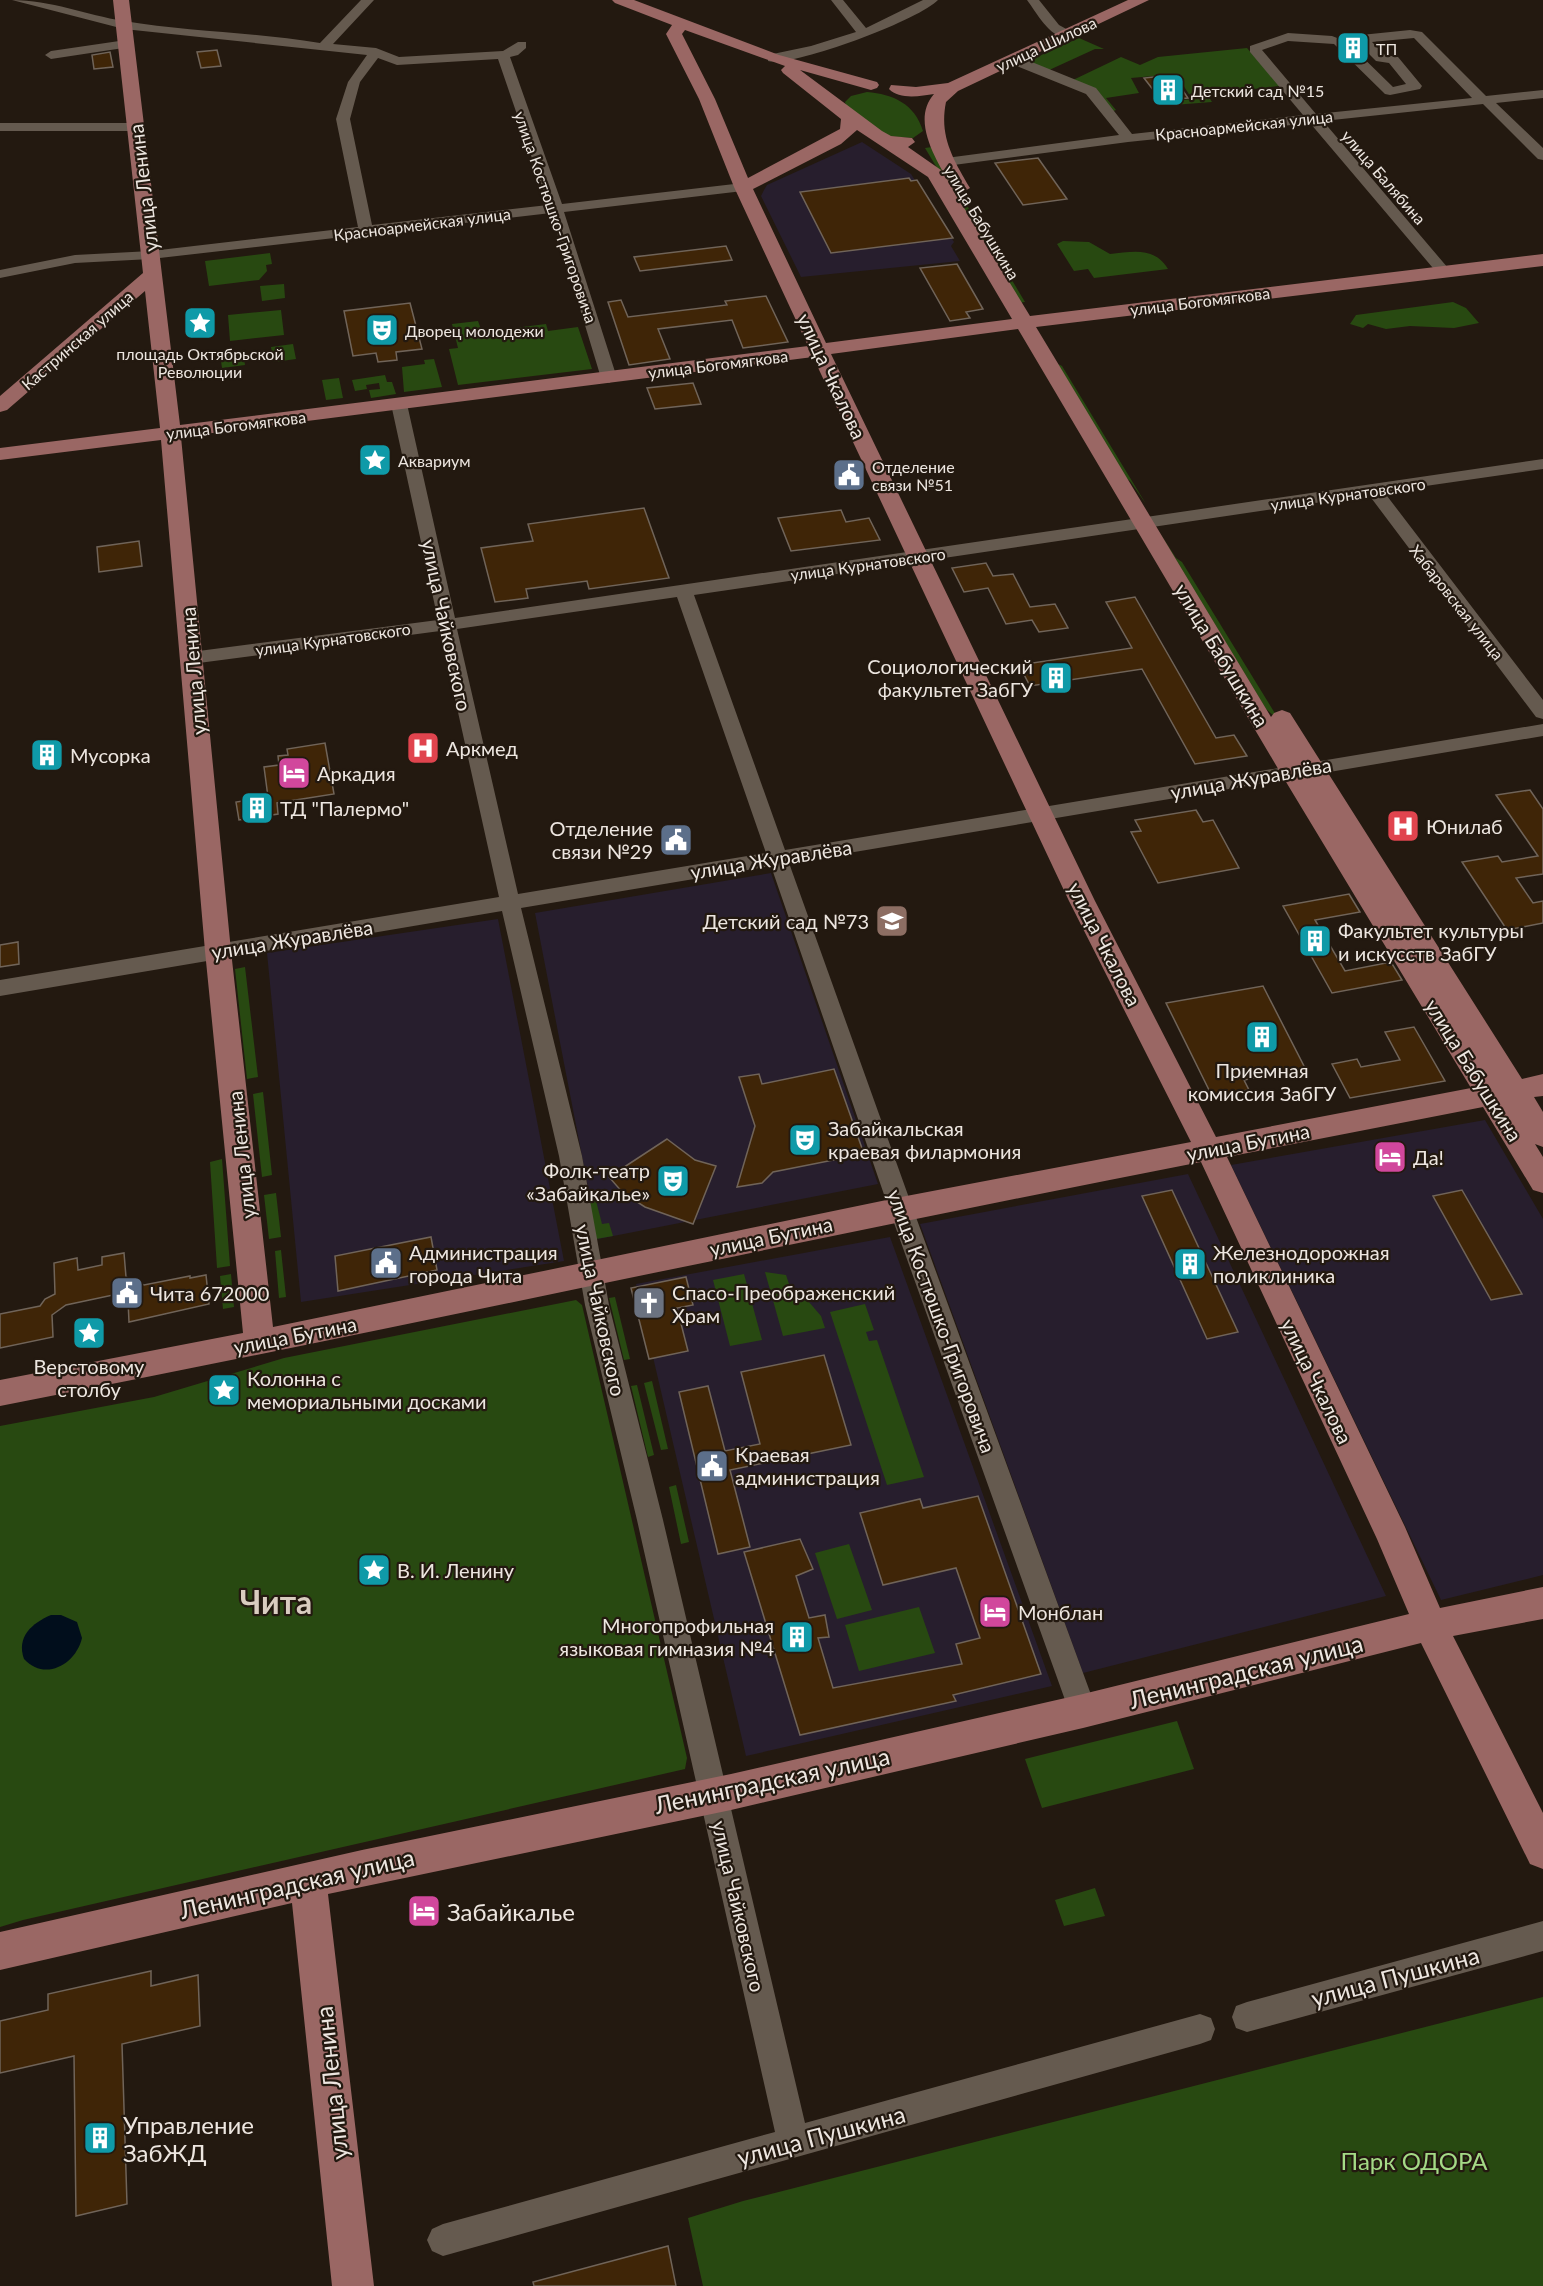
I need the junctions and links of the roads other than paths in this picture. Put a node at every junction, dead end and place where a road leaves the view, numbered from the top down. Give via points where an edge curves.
1 (18, 0) edge
2 (122, 0) edge
3 (368, 0) edge
4 (620, 0) edge
5 (837, 0) edge
6 (932, 0) edge
7 (1033, 0) edge
8 (1141, 0) edge
9 (124, 25) junction
10 (678, 28) junction
11 (864, 34) junction
12 (1066, 34) junction
13 (1361, 39) junction
14 (126, 44) junction
15 (522, 45) dead end
16 (1342, 45) junction
17 (323, 47) junction
18 (376, 52) junction
19 (51, 54) dead end
20 (503, 55) junction
21 (773, 58) junction
22 (1012, 59) junction
23 (872, 85) junction
24 (952, 87) junction
25 (897, 89) junction
26 (1543, 94) edge
27 (1484, 100) junction
28 (834, 104) junction
29 (850, 118) junction
30 (1312, 118) junction
31 (0, 127) edge
32 (136, 127) junction
33 (935, 134) junction
34 (882, 138) junction
35 (1128, 138) junction
36 (835, 140) junction
37 (1543, 156) edge
38 (946, 162) junction
39 (743, 187) junction
40 (556, 208) junction
41 (366, 230) junction
42 (1543, 260) edge
43 (152, 264) junction
44 (1443, 271) junction
45 (0, 274) edge
46 (1033, 321) junction
47 (820, 351) junction
48 (609, 378) junction
49 (399, 404) junction
50 (0, 406) edge
51 (170, 434) junction
52 (0, 454) edge
53 (1543, 464) edge
54 (1374, 490) junction
55 (1153, 522) junction
56 (916, 557) junction
57 (684, 591) junction
58 (446, 624) junction
59 (191, 658) junction
60 (1543, 713) edge
61 (1543, 730) edge
62 (1302, 769) junction
63 (1040, 814) junction
64 (779, 858) junction
65 (510, 903) junction
66 (218, 951) junction
67 (0, 988) edge
68 (1543, 1085) edge
69 (1502, 1093) junction
70 (1543, 1136) edge
71 (1208, 1149) junction
72 (1543, 1182) edge
73 (901, 1209) junction
74 (593, 1274) junction
75 (259, 1343) junction
76 (0, 1393) edge
77 (1543, 1603) edge
78 (1431, 1626) junction
79 (1083, 1711) junction
80 (712, 1794) junction
81 (1543, 1851) edge
82 (309, 1880) junction
83 (1543, 1936) edge
84 (0, 1950) edge
85 (1247, 2017) dead end
86 (1200, 2030) dead end
87 (794, 2144) junction
88 (443, 2240) dead end
89 (353, 2286) edge

1 - 9 street
2 - 9 main road, улица Ленина
3 - 17 street
4 - 10 main road
5 - 11 street
6 - 11 street
7 - 12 street via 1055,28
8 - 12 main road, улица Шилова
9 - 14 main road, улица Ленина
9 - 17 street
10 - 21 main road
10 - 39 main road, улица Чкалова
11 - 21 street
12 - 22 main road, улица Шилова
13 - 16 street
13 - 16 street via 1381,58 1393,60 1415,86 1389,91
13 - 27 street via 1418,35
14 - 19 street
14 - 32 main road, улица Ленина
15 - 20 street
16 - 30 street, улица Балябина via 1332,40 1288,37 1254,50
17 - 18 street
18 - 20 street via 397,61
18 - 41 street via 354,82 343,119
20 - 40 street, улица Костюшко-Григоровича
21 - 23 main road
21 - 28 main road, улица Бабушкина
22 - 24 main road, улица Шилова
22 - 35 street via 1091,91
23 - 25 main road, улица Шилова
23 - 28 main road via 842,91 833,98
24 - 25 main road, улица Шилова via 916,92
24 - 33 main road via 938,100
25 - 33 main road, улица Бабушкина via 918,102
26 - 27 street, Красноармейская улица
27 - 30 street, Красноармейская улица
27 - 37 street
28 - 29 main road, улица Бабушкина
29 - 34 main road, улица Бабушкина
29 - 36 main road via 848,131
30 - 35 street, Красноармейская улица
30 - 44 street, улица Балябина
31 - 32 street
32 - 43 main road, улица Ленина
33 - 34 main road via 913,141
33 - 38 main road, улица Бабушкина
34 - 36 main road via 857,134
34 - 46 main road, улица Бабушкина via 935,174
35 - 38 street, Красноармейская улица
36 - 39 main road, Красноармейская улица
38 - 46 main road, улица Бабушкина
39 - 40 street, Красноармейская улица
39 - 47 main road, улица Чкалова
40 - 41 street, Красноармейская улица
40 - 48 street, улица Костюшко-Григоровича
41 - 43 street, Красноармейская улица
42 - 44 main road, улица Богомягкова
43 - 45 street, Красноармейская улица via 75,259
43 - 50 main road, Кастринская улица
43 - 51 main road, улица Ленина
44 - 46 main road, улица Богомягкова
46 - 47 main road, улица Богомягкова
46 - 55 main road, улица Бабушкина
47 - 48 main road, улица Богомягкова
47 - 56 main road, улица Чкалова
48 - 49 main road, улица Богомягкова
49 - 51 main road, улица Богомягкова
49 - 58 street, улица Чайковского
51 - 52 main road, улица Богомягкова
51 - 59 main road, улица Ленина
53 - 54 street, улица Курнатовского
54 - 55 street, улица Курнатовского
54 - 60 street, Хабаровская улица
55 - 56 street, улица Курнатовского
55 - 62 main road, улица Бабушкина
56 - 57 street, улица Курнатовского
56 - 63 main road, улица Чкалова
57 - 58 street, улица Курнатовского
57 - 64 street, улица Костюшко-Григоровича
58 - 59 street, улица Курнатовского
58 - 65 street, улица Чайковского
59 - 66 main road, улица Ленина
61 - 62 street, улица Журавлёва
62 - 63 street, улица Журавлёва
62 - 69 main road, улица Бабушкина
63 - 64 street, улица Журавлёва
63 - 71 main road, улица Чкалова
64 - 65 street, улица Журавлёва
64 - 73 street, улица Костюшко-Григоровича
65 - 66 street, улица Журавлёва
65 - 74 street, улица Чайковского
66 - 67 street, улица Журавлёва
66 - 75 main road, улица Ленина
68 - 69 main road, улица Бутина
69 - 70 main road, улица Бабушкина
69 - 71 main road, улица Бутина
69 - 72 main road, улица Бабушкина
71 - 73 main road, улица Бутина
71 - 78 main road, улица Чкалова via 1393,1537
73 - 74 main road, улица Бутина
73 - 79 street, улица Костюшко-Григоровича
74 - 75 main road, улица Бутина
74 - 80 street, улица Чайковского via 597,1305
75 - 76 main road, улица Бутина
77 - 78 main road, Ленинградская улица
78 - 79 main road, Ленинградская улица
78 - 81 main road, улица Чкалова
79 - 80 main road, Ленинградская улица
80 - 82 main road, Ленинградская улица
80 - 87 street, улица Чайковского
82 - 84 main road, Ленинградская улица
82 - 89 main road, улица Ленина
83 - 85 street, улица Пушкина
86 - 87 street, улица Пушкина
87 - 88 street, улица Пушкина

